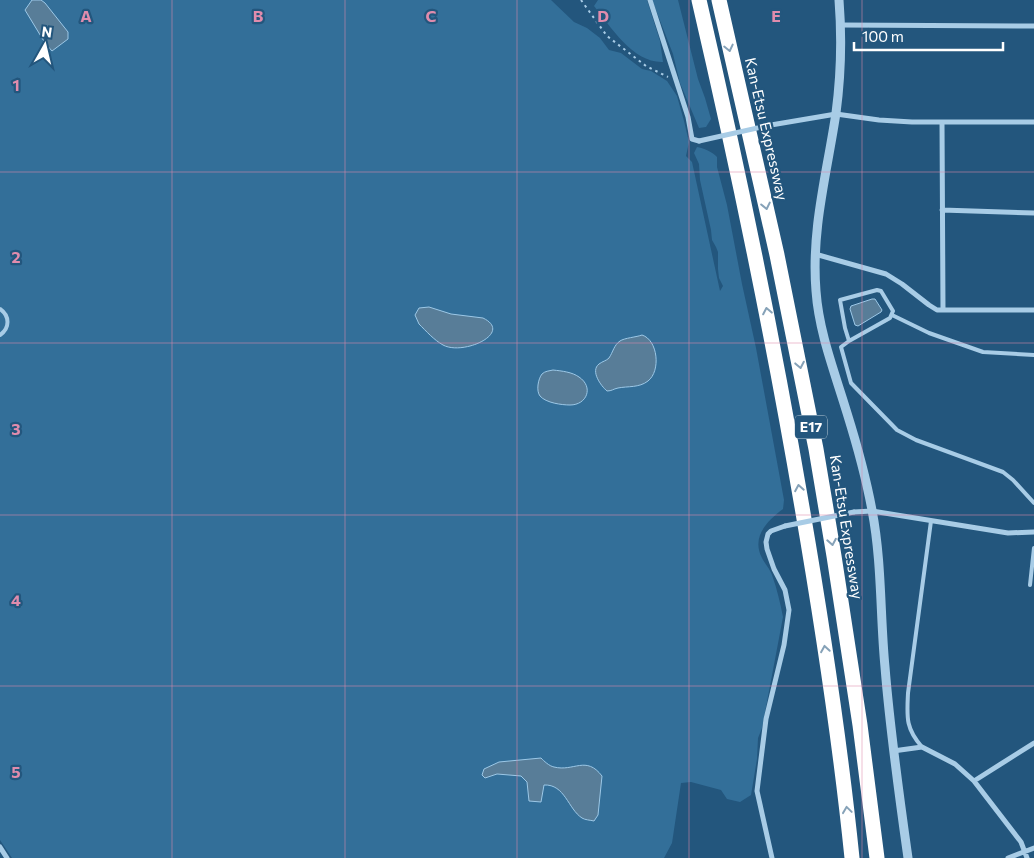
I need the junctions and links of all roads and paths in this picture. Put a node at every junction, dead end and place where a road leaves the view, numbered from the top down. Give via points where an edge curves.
1 (581, 0) edge
2 (650, 0) edge
3 (699, 0) edge
4 (719, 0) edge
5 (839, 0) edge
6 (841, 25) junction
7 (1034, 26) edge
8 (676, 81) junction
9 (836, 114) junction
10 (942, 122) junction
11 (1034, 122) edge
12 (942, 210) junction
13 (1034, 212) edge
14 (815, 254) junction
15 (0, 309) edge
16 (943, 310) junction
17 (1034, 310) edge
18 (892, 315) junction
19 (0, 335) edge
20 (850, 341) junction
21 (1034, 355) edge
22 (1034, 503) edge
23 (872, 511) junction
24 (931, 521) junction
25 (1034, 532) edge
26 (1034, 548) edge
27 (1030, 585) dead end
28 (1034, 744) edge
29 (922, 747) junction
30 (894, 751) junction
31 (974, 781) junction
32 (0, 848) edge
33 (1034, 848) edge
34 (1025, 855) edge
35 (7, 858) edge
36 (772, 858) edge
37 (852, 858) edge
38 (877, 858) edge
39 (908, 858) edge
40 (1008, 858) edge

1 - 8 path via 607,36 646,66
2 - 8 street
37 -> 3 highway, E17 via 826,658 793,452 756,258
4 -> 38 highway, Kan-Etsu Expressway / E17 via 779,265 816,449 860,726
5 - 6 street
6 - 7 street
6 - 9 street
8 - 9 street, bridge via 692,139 699,141
9 - 10 street via 879,120
9 - 14 street via 817,217
10 - 11 street
10 - 12 street
12 - 13 street
12 - 16 street
14 - 16 street via 886,274 929,305
14 - 23 street via 821,321
15 - 19 lane via 8,320
16 - 17 street
18 - 20 lane
18 - 20 lane via 881,291 840,300
18 - 21 lane via 929,333 983,352
20 - 22 lane via 841,347 852,383 897,430 1003,472
23 - 24 street
23 - 30 street
23 - 36 street, bridge via 785,526 768,534 766,542 785,590 788,610 784,645 766,719 757,791
24 - 25 street via 1008,533
24 - 29 lane via 907,714 908,728
26 - 27 lane
28 - 31 street
29 - 30 street
29 - 31 street via 955,764
30 - 39 street
31 - 34 street via 1021,842
32 - 35 street
33 - 34 street
34 - 40 street

